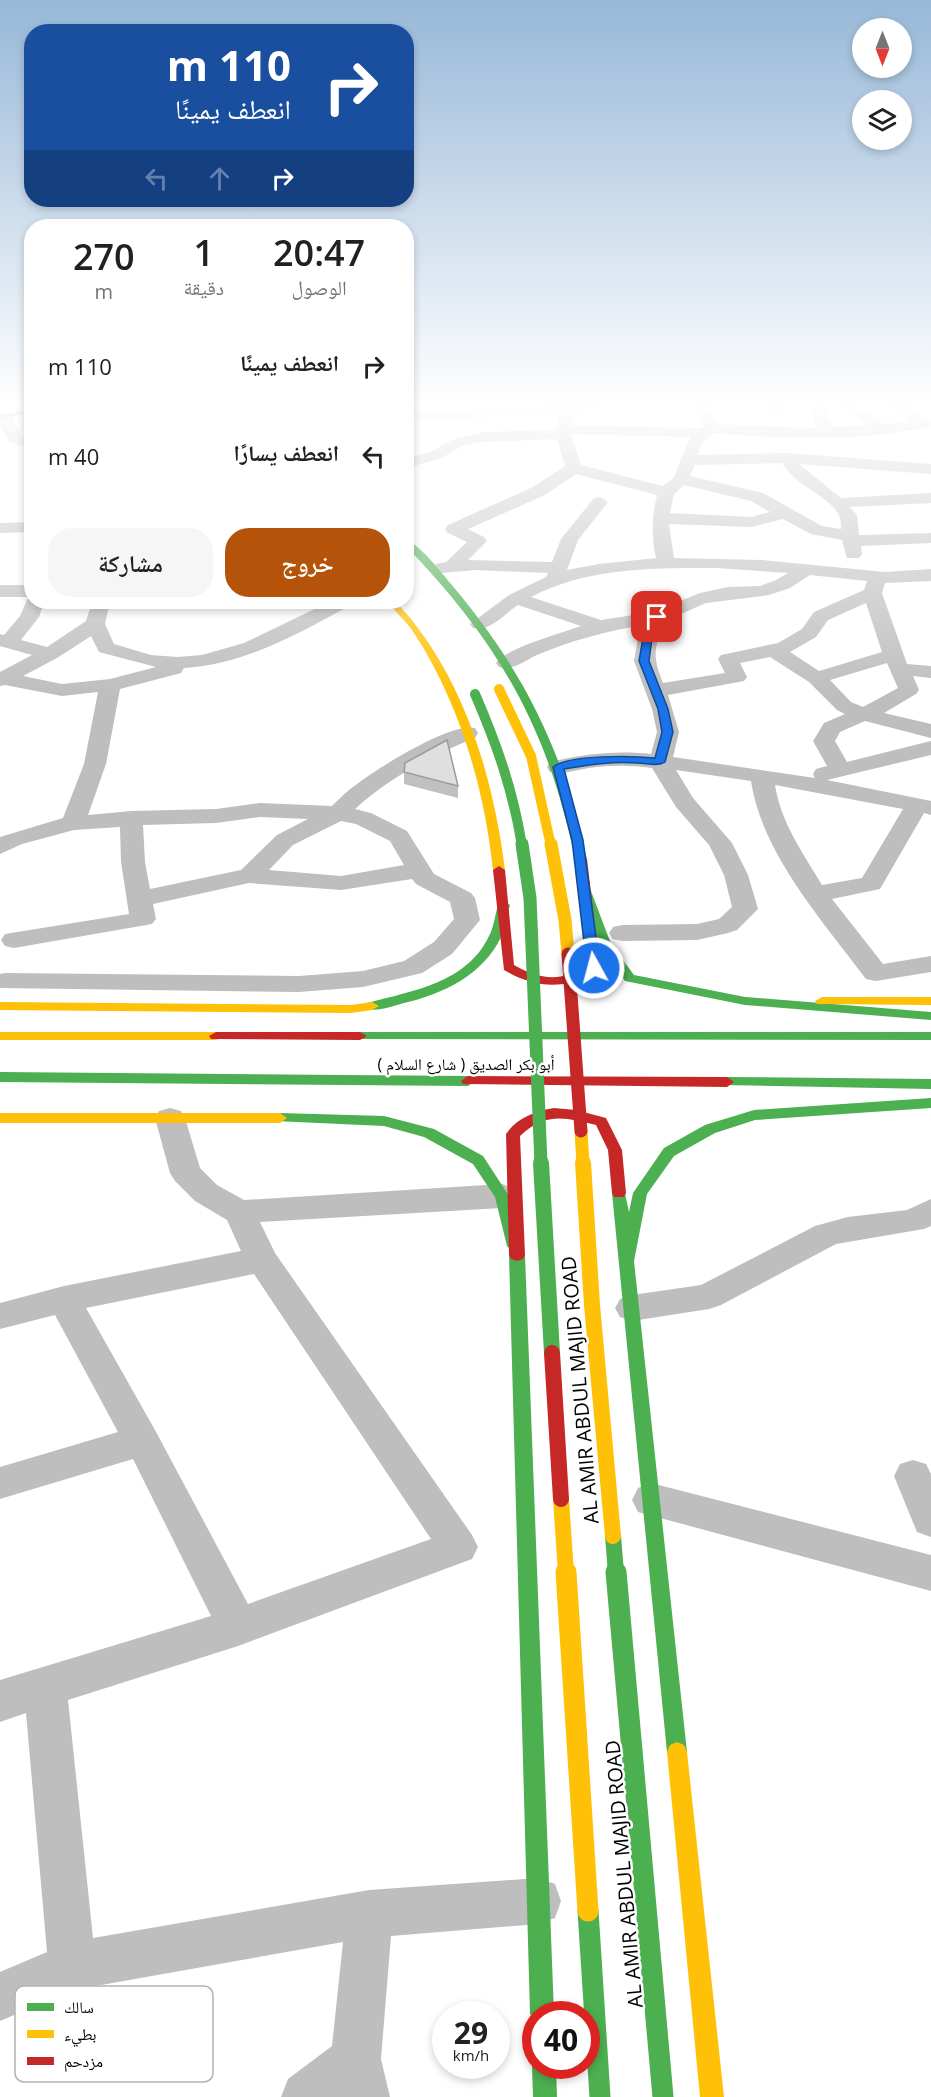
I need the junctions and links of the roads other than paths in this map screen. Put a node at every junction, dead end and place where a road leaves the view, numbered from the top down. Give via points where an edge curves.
1 (517, 501) edge
2 (664, 501) edge
3 (764, 501) edge
4 (834, 501) edge
5 (868, 501) edge
6 (600, 502) dead end
7 (837, 503) junction
8 (785, 513) junction
9 (660, 518) junction
10 (24, 527) edge
11 (0, 528) edge
12 (850, 538) junction
13 (931, 538) edge
14 (414, 549) edge
15 (666, 562) junction
16 (414, 564) edge
17 (807, 569) junction
18 (439, 573) junction
19 (556, 574) junction
20 (931, 574) edge
21 (909, 576) junction
22 (869, 581) junction
23 (0, 591) edge
24 (24, 591) edge
25 (931, 591) edge
26 (517, 599) junction
27 (32, 609) edge
28 (99, 609) edge
29 (328, 609) edge
30 (398, 609) edge
31 (657, 617) junction
32 (95, 624) junction
33 (480, 624) junction
34 (600, 626) junction
35 (5, 640) edge
36 (773, 650) junction
37 (50, 654) junction
38 (205, 662) junction
39 (897, 662) junction
40 (507, 663) junction
41 (931, 672) edge
42 (816, 678) junction
43 (1, 679) edge
44 (496, 684) dead end
45 (110, 685) junction
46 (472, 689) dead end
47 (655, 691) junction
48 (861, 714) junction
49 (931, 731) edge
50 (467, 733) junction
51 (931, 748) edge
52 (660, 762) junction
53 (558, 767) junction
54 (841, 771) junction
55 (762, 776) junction
56 (792, 781) junction
57 (924, 807) edge
58 (338, 813) junction
59 (131, 818) junction
60 (73, 822) junction
61 (0, 847) edge
62 (419, 870) junction
63 (249, 876) junction
64 (585, 891) junction
65 (815, 894) junction
66 (139, 899) junction
67 (504, 904) junction
68 (622, 933) dead end
69 (7, 939) edge
70 (931, 964) edge
71 (2, 996) edge
72 (745, 1001) junction
73 (931, 1001) edge
74 (931, 1016) edge
75 (0, 1036) edge
76 (931, 1036) edge
77 (0, 1077) edge
78 (931, 1084) edge
79 (931, 1103) edge
80 (754, 1115) junction
81 (170, 1118) junction
82 (0, 1119) edge
83 (907, 1119) dead end
84 (502, 1196) junction
85 (931, 1211) edge
86 (239, 1212) junction
87 (515, 1246) junction
88 (627, 1259) junction
89 (262, 1260) junction
90 (64, 1299) junction
91 (632, 1308) junction
92 (0, 1316) edge
93 (142, 1441) junction
94 (914, 1476) dead end
95 (0, 1483) edge
96 (651, 1500) junction
97 (931, 1520) edge
98 (931, 1573) edge
99 (238, 1627) junction
100 (45, 1687) junction
101 (0, 1701) edge
102 (538, 1901) junction
103 (369, 1914) junction
104 (72, 1966) junction
105 (26, 1986) edge
106 (15, 1991) edge
107 (0, 1997) edge
108 (542, 2001) edge
109 (360, 2078) edge
110 (544, 2079) edge
111 (306, 2097) edge
112 (545, 2097) edge
113 (600, 2097) edge
114 (663, 2097) edge
115 (712, 2097) edge

1 - 18 street via 454,530 478,541
2 - 9 street
3 - 8 street
4 - 7 street
5 - 7 street
6 - 19 street via 570,539
7 - 12 street via 848,515
8 - 9 street via 751,522
8 - 12 street via 817,530
9 - 15 street
10 - 11 street
12 - 13 street
12 - 22 street
14 - 18 main road
15 - 17 street via 750,563
15 - 19 street
16 - 18 main road
17 - 22 street
17 - 31 street via 762,591 728,592
18 - 19 street via 476,565
18 - 33 main road
19 - 26 street
20 - 21 street
21 - 22 street
21 - 25 street
22 - 36 street via 821,616 809,633
22 - 39 street
23 - 24 street
26 - 33 street
26 - 34 street
27 - 35 street
28 - 32 street
29 - 38 street via 255,647
30 - 50 main road via 418,632
31 - 34 street
31 - 47 street via 644,661
32 - 37 street
32 - 38 street via 106,648 151,661
33 - 40 main road
34 - 40 street
35 - 37 street
36 - 42 street
36 - 47 street via 728,659 737,677
37 - 43 street
38 - 45 street
39 - 41 street
39 - 42 street
39 - 48 street via 909,690
40 - 53 main road
42 - 48 street via 844,706
43 - 45 street via 62,690
44 - 114 main road, AL AMIR ABDUL MAJID ROAD, bridge via 531,756 565,920 592,1305
45 - 60 street via 95,764
46 - 113 main road, AL AMIR ABDUL MAJID ROAD, bridge via 500,753 516,808 530,898 543,1220
47 - 52 street via 668,732
48 - 49 street
48 - 54 street via 832,728 824,741
50 - 58 street via 431,748 364,789
50 - 67 main road via 478,758 492,822
51 - 54 street
52 - 53 street via 590,761
52 - 55 street
52 - 68 street via 684,802 720,843 736,875 745,909 728,925 697,932
53 - 64 main road via 578,840
54 - 56 street
55 - 56 street
55 - 65 street via 767,807
56 - 57 street
57 - 65 street via 871,885
58 - 59 street via 260,810 216,816
58 - 62 street via 363,818 399,836
58 - 63 street via 285,840
59 - 60 street
59 - 66 street
60 - 61 street via 14,839
62 - 63 street via 341,883
62 - 71 street via 425,879 462,898 467,920 444,948 413,967 363,979 298,984
63 - 66 street
64 - 67 main road via 594,968 580,979 555,984 525,979 508,967
64 - 72 main road via 605,945 630,978
65 - 70 street via 876,973
66 - 69 street via 143,919
67 - 71 main road via 494,940 476,963 448,983 386,1005 351,1009
69 - 71 street
72 - 73 main road
72 - 74 main road
75 - 76 main road, ( شارع السلام ) أبو بكر الصديق
77 - 78 main road, ( شارع السلام ) أبو بكر الصديق
79 - 80 main road
80 - 83 main road
80 - 88 main road via 710,1129 669,1152 640,1193
81 - 82 main road
81 - 84 main road via 384,1120 429,1133 478,1160
81 - 86 street via 186,1173 206,1193
84 - 86 street
84 - 87 main road
85 - 91 street via 913,1221 826,1235 709,1296
86 - 89 street
87 - 88 main road via 513,1134 524,1120 560,1110 602,1121 615,1150
87 - 102 main road
88 - 91 main road
89 - 90 street
89 - 99 street via 458,1547
90 - 92 street
90 - 93 street
91 - 96 main road
93 - 95 street
93 - 99 street
94 - 97 street
96 - 98 street
96 - 115 main road
99 - 100 street
100 - 101 street
100 - 104 street
102 - 103 street
102 - 108 main road
103 - 104 street
103 - 109 street
104 - 105 street
106 - 107 street
109 - 111 street
110 - 112 main road

